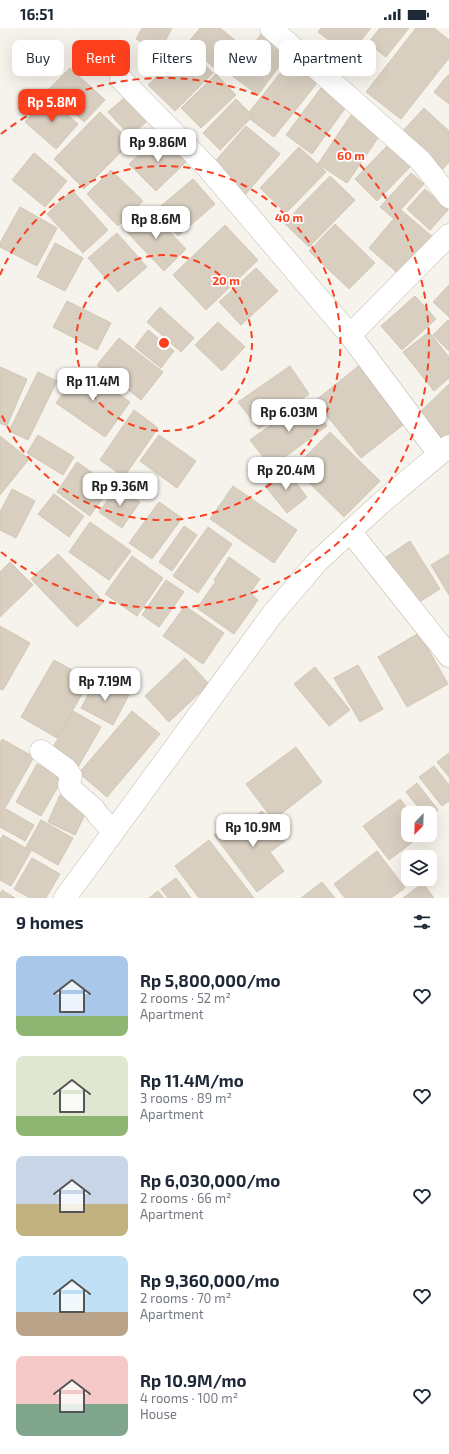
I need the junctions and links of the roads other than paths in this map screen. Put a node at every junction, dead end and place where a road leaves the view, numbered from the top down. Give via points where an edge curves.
1 (271, 28) edge
2 (121, 79) dead end
3 (449, 197) edge
4 (449, 235) edge
5 (350, 335) junction
6 (444, 450) edge
7 (350, 531) junction
8 (449, 656) edge
9 (42, 751) dead end
10 (113, 831) junction
11 (65, 898) edge

1 - 3 street via 421,161
2 - 5 street via 208,168
4 - 5 street
5 - 6 street
6 - 7 street
7 - 8 street
7 - 10 street via 317,562 271,616
9 - 10 street via 66,769 71,776 71,789 94,809
10 - 11 street

